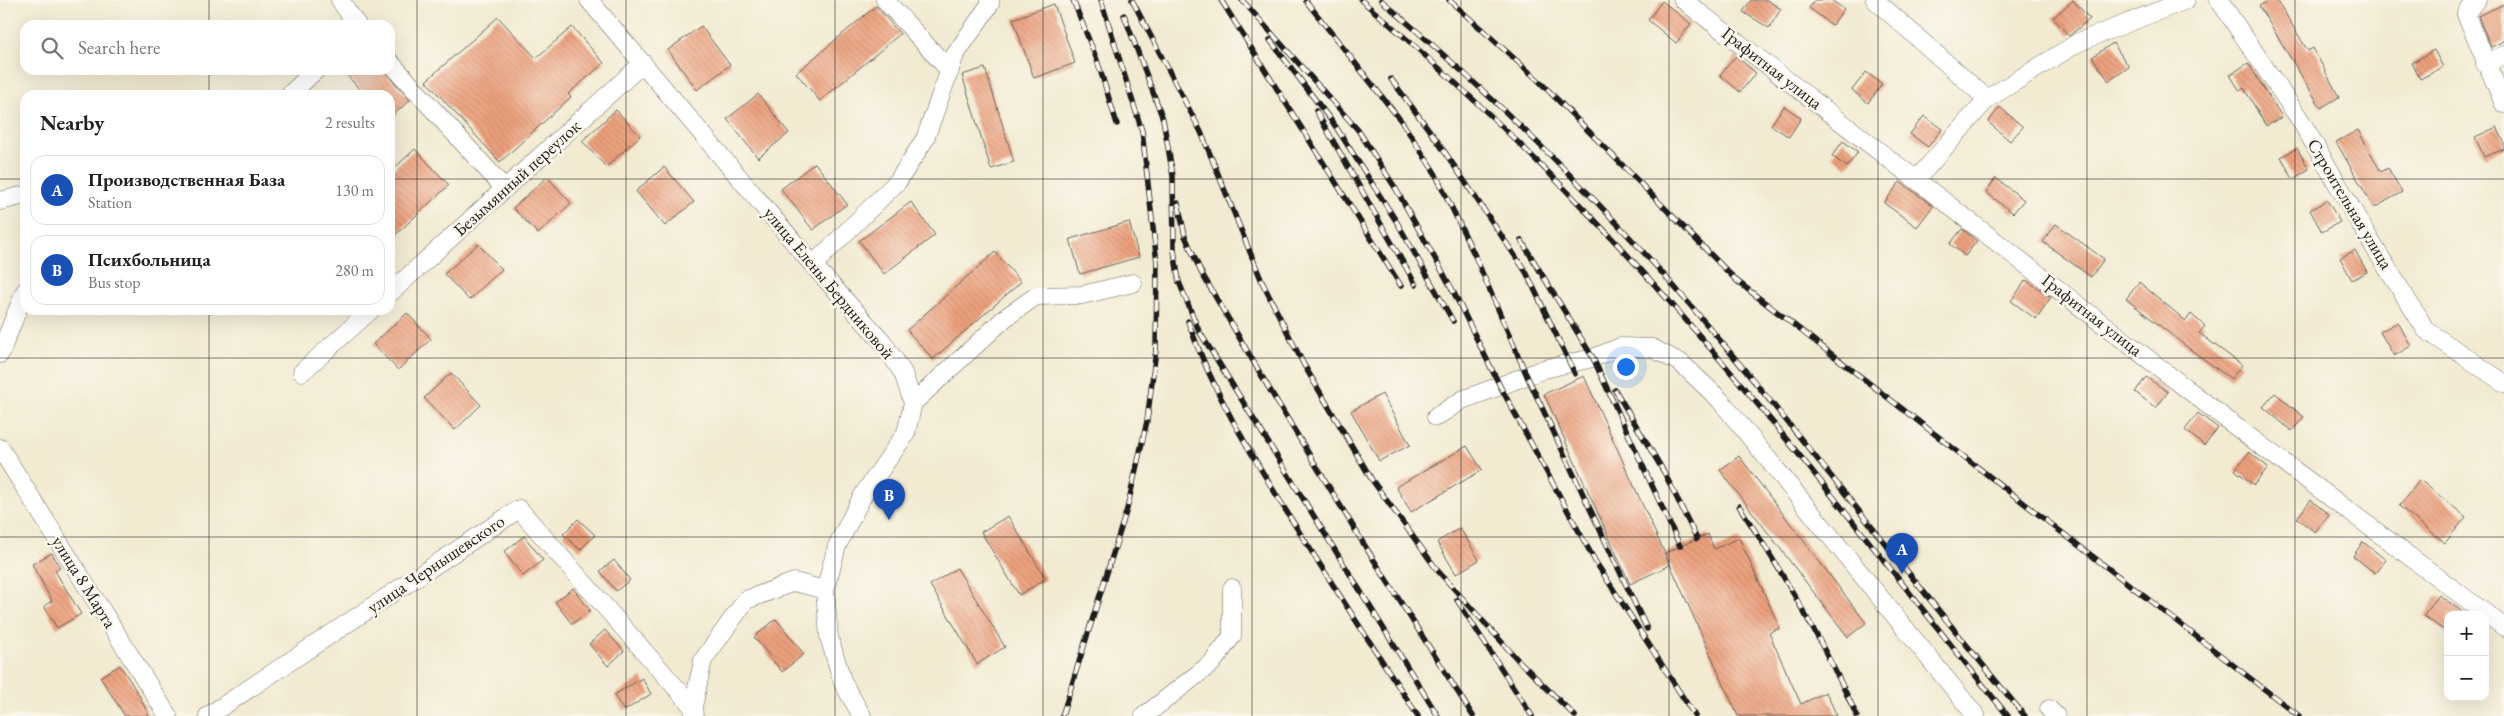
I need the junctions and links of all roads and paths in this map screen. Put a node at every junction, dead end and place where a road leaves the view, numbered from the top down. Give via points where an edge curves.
1 (340, 0) edge
2 (589, 0) edge
3 (886, 0) edge
4 (990, 0) edge
5 (1683, 0) edge
6 (1876, 0) edge
7 (2186, 0) edge
8 (2219, 0) edge
9 (2477, 0) edge
10 (354, 20) edge
11 (2504, 55) edge
12 (643, 63) junction
13 (2485, 64) junction
14 (395, 68) edge
15 (950, 72) junction
16 (311, 75) edge
17 (294, 90) edge
18 (1987, 99) junction
19 (2504, 104) edge
20 (1917, 179) junction
21 (505, 189) junction
22 (20, 199) edge
23 (0, 201) edge
24 (813, 265) junction
25 (1133, 283) dead end
26 (395, 288) edge
27 (20, 304) edge
28 (365, 315) edge
29 (0, 354) edge
30 (302, 372) dead end
31 (2504, 383) edge
32 (913, 403) junction
33 (1436, 417) dead end
34 (0, 448) edge
35 (1232, 588) dead end
36 (825, 590) junction
37 (2504, 627) edge
38 (693, 712) edge
39 (168, 716) edge
40 (208, 716) edge
41 (862, 716) edge
42 (1144, 716) edge
43 (1976, 716) edge

1 - 10 street
2 - 12 street, улица Елены Бердниковой
3 - 15 street
4 - 15 street via 956,54
5 - 20 street, Графитная улица
6 - 18 street
7 - 18 street via 2079,42
8 - 31 street, Строительная улица via 2301,121 2426,330
9 - 13 street via 2466,14
11 - 13 street
12 - 21 street, Безымянный переулок
12 - 24 street, улица Елены Бердниковой
13 - 19 street
14 - 21 street
15 - 24 street via 925,139 898,181
16 - 17 street
18 - 20 street
20 - 37 street, Графитная улица via 2235,426
21 - 26 street, Безымянный переулок
22 - 23 street
24 - 32 street, улица Елены Бердниковой via 882,341 903,374
25 - 32 street via 1082,295 1036,296 1005,318
27 - 29 street
28 - 30 street
32 - 36 street via 906,433 863,495 837,546
33 - 43 street via 1462,400 1544,369 1594,358 1620,347 1652,348 1681,363 1720,400
34 - 39 street, улица 8 Марта
35 - 42 street via 1232,636 1212,663
36 - 38 street, улица Чернышевского via 794,582 746,600 703,660
36 - 41 street via 829,637 843,683
38 - 40 street, улица Чернышевского via 519,509

